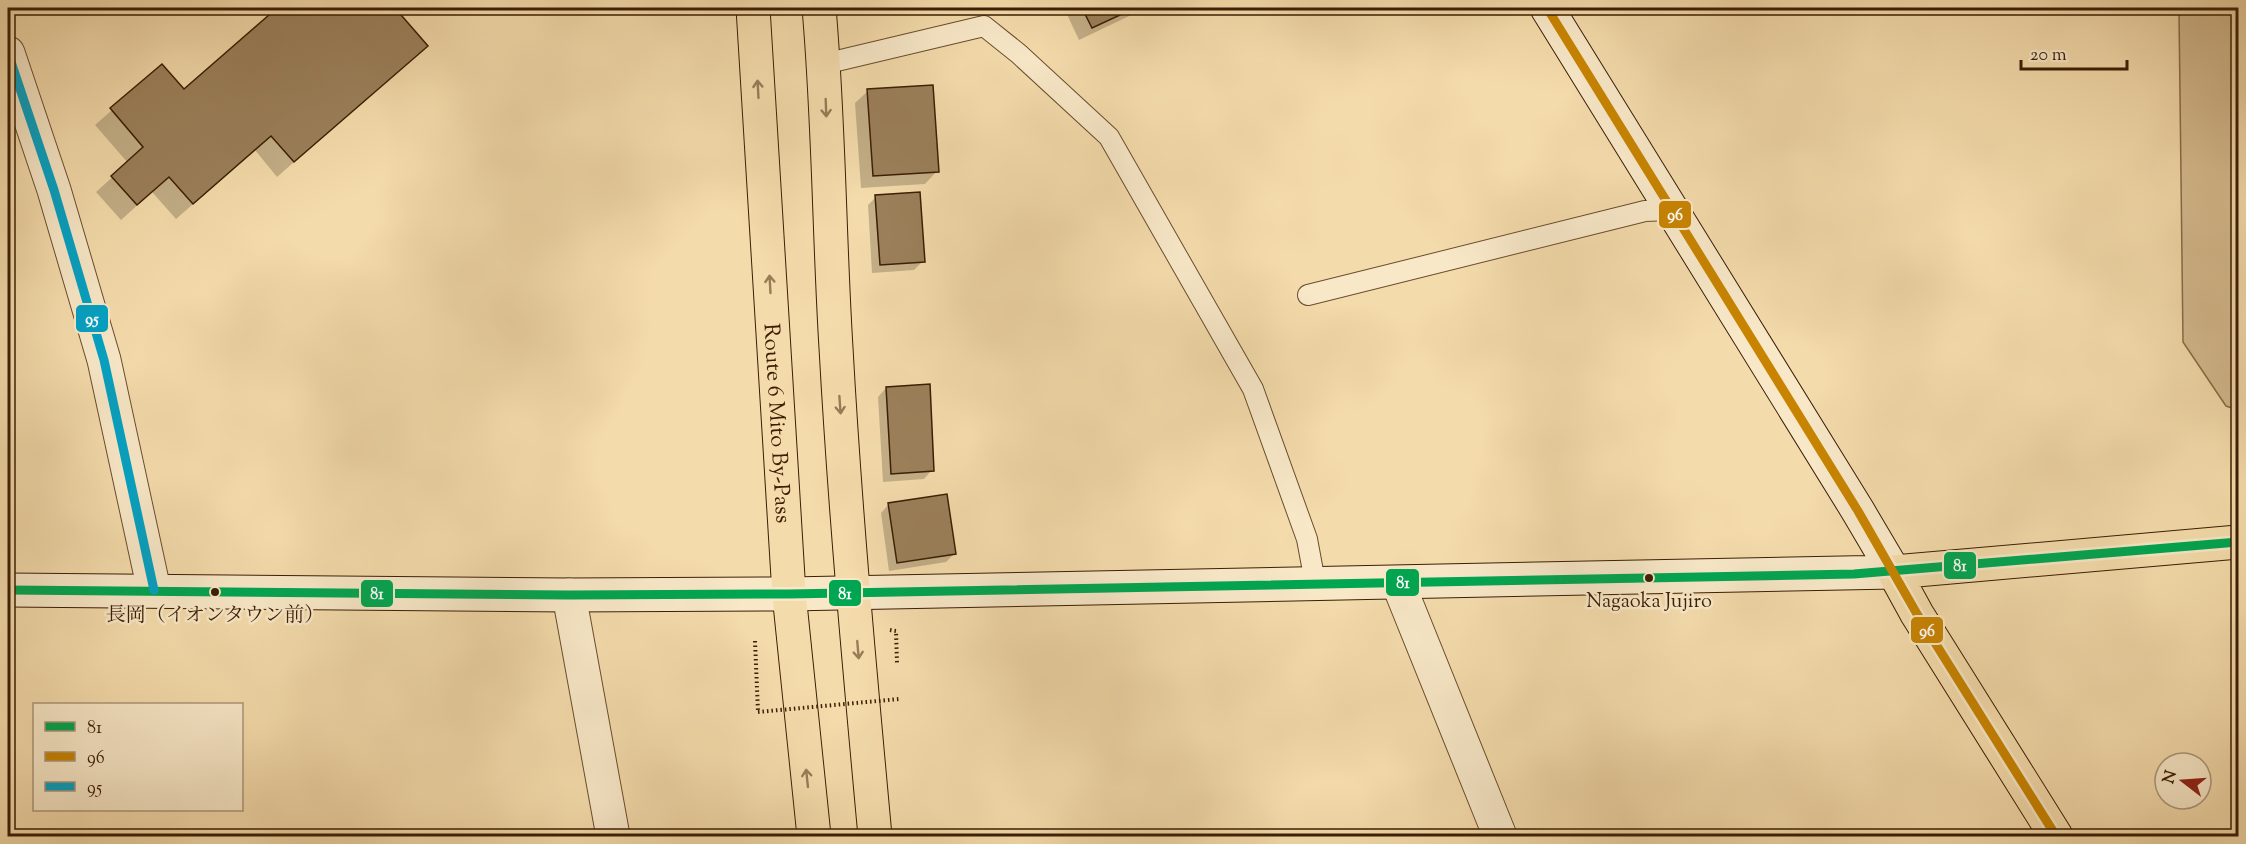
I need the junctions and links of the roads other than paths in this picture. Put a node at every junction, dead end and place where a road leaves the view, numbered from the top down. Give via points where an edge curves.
1 (753, 8) edge
2 (819, 8) edge
3 (1547, 8) edge
4 (8, 53) edge
5 (824, 64) junction
6 (1671, 210) junction
7 (1308, 295) dead end
8 (2238, 542) edge
9 (1894, 572) junction
10 (1315, 582) junction
11 (1398, 583) junction
12 (8, 590) edge
13 (154, 590) junction
14 (853, 592) junction
15 (789, 594) junction
16 (569, 595) junction
17 (613, 837) edge
18 (814, 837) edge
19 (875, 837) edge
20 (1500, 837) edge
21 (2056, 837) edge

15 -> 1 main road, Route 6 Mito By-Pass
2 - 5 main road
3 - 6 main road
4 - 13 main road via 105,360
5 - 10 lane via 984,26 1108,137 1252,389 1307,539
5 -> 14 main road via 836,347
6 - 7 lane via 1645,211
6 - 9 main road
8 - 9 main road
9 - 11 main road
9 - 21 main road
10 - 11 main road
10 - 14 main road
11 - 20 main road
12 - 13 main road
13 - 16 main road
14 - 15 main road
14 -> 19 main road
15 - 16 main road
18 -> 15 main road, Route 6 Mito By-Pass
16 - 17 main road

